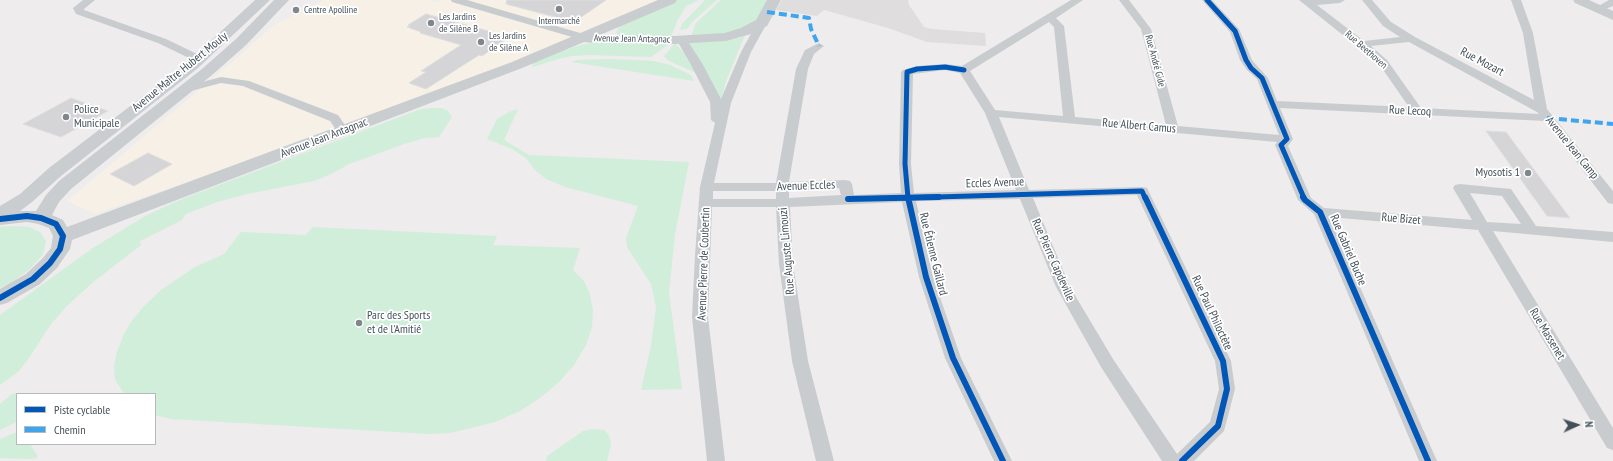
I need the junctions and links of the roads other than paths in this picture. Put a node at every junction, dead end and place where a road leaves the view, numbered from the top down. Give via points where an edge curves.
1 (90, 0) edge
2 (263, 0) edge
3 (282, 0) edge
4 (456, 0) edge
5 (670, 0) edge
6 (774, 0) edge
7 (1078, 0) edge
8 (1124, 0) edge
9 (1206, 0) edge
10 (1340, 0) edge
11 (1367, 0) edge
12 (1516, 0) edge
13 (1579, 0) edge
14 (1613, 1) edge
15 (1306, 2) edge
16 (1598, 9) junction
17 (1613, 16) edge
18 (1051, 18) junction
19 (762, 23) junction
20 (612, 25) junction
21 (565, 31) junction
22 (583, 37) junction
23 (623, 39) junction
24 (681, 39) junction
25 (1411, 39) junction
26 (1362, 44) junction
27 (216, 45) junction
28 (819, 46) dead end
29 (555, 49) junction
30 (183, 50) junction
31 (205, 64) junction
32 (964, 70) junction
33 (221, 80) junction
34 (187, 89) junction
35 (1273, 104) junction
36 (1417, 111) junction
37 (992, 113) junction
38 (1544, 114) junction
39 (1069, 120) junction
40 (1173, 128) junction
41 (343, 131) junction
42 (718, 139) junction
43 (1287, 139) junction
44 (707, 187) junction
45 (782, 187) junction
46 (1142, 191) joint
47 (1024, 193) junction
48 (908, 197) junction
49 (848, 198) junction
50 (1613, 200) edge
51 (706, 203) junction
52 (783, 203) junction
53 (1320, 212) junction
54 (0, 215) edge
55 (42, 218) junction
56 (0, 219) edge
57 (1482, 226) junction
58 (1532, 230) junction
59 (63, 236) junction
60 (1613, 237) edge
61 (0, 298) edge
62 (1613, 443) edge
63 (716, 461) edge
64 (825, 461) edge
65 (1003, 461) edge
66 (1172, 461) edge
67 (1182, 461) edge
68 (1428, 461) edge

1 - 30 street via 78,8 80,12
2 - 27 main road, Avenue Maître Hubert Mouly
3 - 31 main road, Avenue Maître Hubert Mouly via 236,46
4 - 21 street
5 - 20 main road, Avenue Jean Antagnac
6 - 19 main road, Avenue Pierre de Coubertin
7 - 18 street
8 - 40 street, Rue André Gide via 1146,29
9 - 35 street, Rue Gabriel Buche via 1235,31 1246,60 1262,78
10 - 15 street
11 - 25 street, Rue Mozart via 1387,24
12 - 38 street, Avenue Jean Camp via 1528,33
13 - 16 street
14 - 16 street
15 - 26 street, Rue Beethoven
16 - 17 street
18 - 32 street
18 - 39 street via 1059,26
19 - 24 main road via 726,37
19 - 42 street, Avenue Pierre de Coubertin via 746,52 725,103
20 - 21 street via 589,30
20 - 22 main road, Avenue Jean Antagnac
20 - 23 main road via 613,36
21 - 22 street
21 - 29 street
22 - 23 main road, Avenue Jean Antagnac
22 - 29 main road, Avenue Jean Antagnac
23 - 24 main road, Avenue Jean Antagnac
24 - 42 street, Avenue Pierre de Coubertin via 716,102
25 - 26 street
25 - 38 street, Rue Mozart
26 - 36 street, Rue Beethoven via 1383,62
27 - 30 street
27 - 31 main road, Avenue Maître Hubert Mouly
28 - 45 street, Rue Auguste Limouzi via 809,52 802,69
29 - 41 main road, Avenue Jean Antagnac
30 - 31 street
31 - 33 street
31 - 34 main road, Avenue Maître Hubert Mouly
31 - 54 main road, Avenue Maître Hubert Mouly via 54,172 26,198
32 - 37 street, Rue Pierre Capdeville
32 - 48 street, Rue Étienne Gaillard via 945,67 907,72 905,164
33 - 34 street
33 - 41 street via 245,83 334,118
34 - 55 main road, Avenue Maître Hubert Mouly via 65,185 52,199
35 - 36 street, Rue Lecoq
35 - 43 street, Rue Gabriel Buche
36 - 38 street, Rue Lecoq
37 - 39 street, Rue Albert Camus
37 - 47 street, Rue Pierre Capdeville
38 - 50 street, Avenue Jean Camp
39 - 40 street, Rue Albert Camus
40 - 43 street, Rue Albert Camus
41 - 59 main road, Avenue Jean Antagnac
42 - 44 street, Avenue Pierre de Coubertin
43 - 53 street, Rue Gabriel Buche via 1281,145 1305,200
44 - 45 street, Avenue Eccles
44 - 51 street, Avenue Pierre de Coubertin
45 - 49 street, Avenue Eccles via 845,184
45 - 52 street, Rue Auguste Limouzi
46 - 47 street, Eccles Avenue
46 - 67 street, Rue Paul Philoctète via 1223,361 1227,389 1218,426
47 - 48 street, Eccles Avenue
47 - 66 street, Rue Pierre Capdeville via 1063,287 1107,363
48 - 49 street, Eccles Avenue
48 - 65 street, Rue Étienne Gaillard via 926,277 953,358
49 - 52 street, Avenue Eccles
51 - 52 street, Avenue Eccles
51 - 63 street, Avenue Pierre de Coubertin via 700,317
52 - 64 street, Rue Auguste Limouzi via 786,264 800,361
53 - 57 street, Rue Bizet
53 - 68 street, Rue Gabriel Buche
55 - 56 main road via 27,216
55 - 59 main road via 56,224
57 - 58 street, Rue Bizet
57 - 58 street via 1460,188 1506,192
57 - 62 street, Rue Massenet
58 - 60 street, Rue Bizet
59 - 61 main road via 60,249 50,263 33,279

